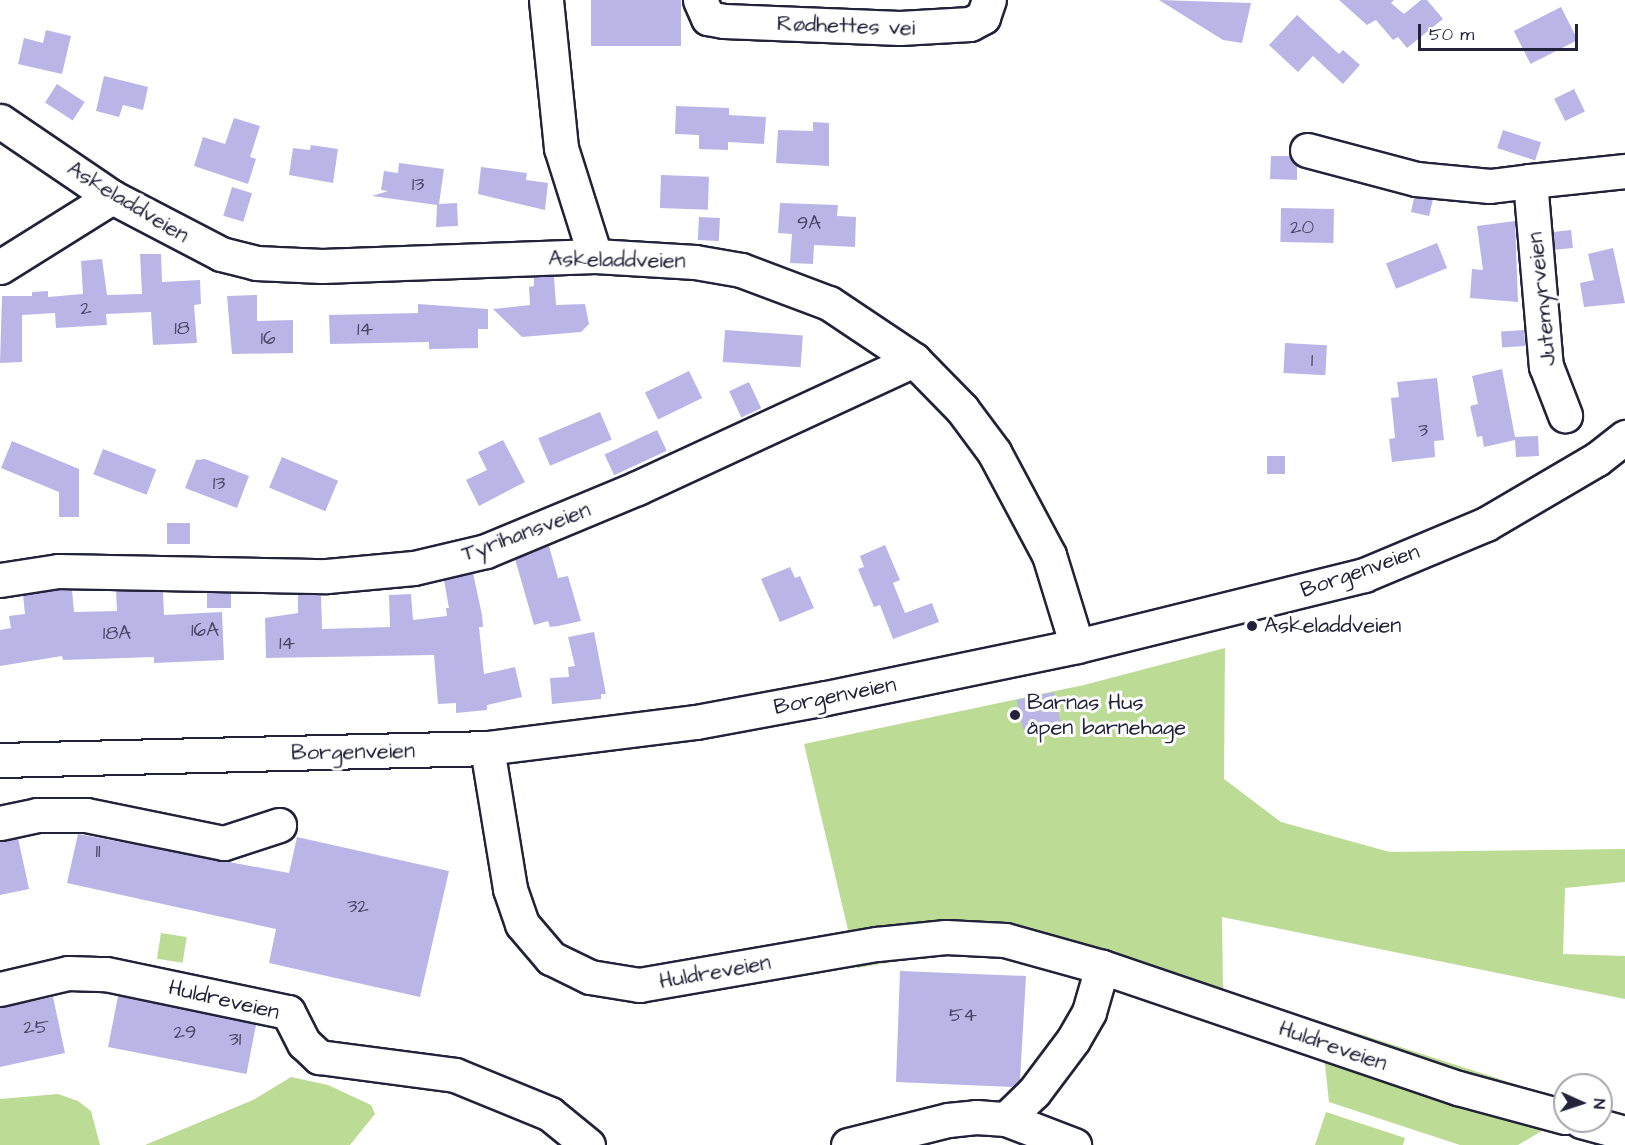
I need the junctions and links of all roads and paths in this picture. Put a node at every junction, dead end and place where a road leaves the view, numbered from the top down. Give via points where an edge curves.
1 (546, 0) edge
2 (700, 0) edge
3 (989, 0) edge
4 (0, 121) edge
5 (1306, 150) dead end
6 (1625, 171) edge
7 (1530, 181) junction
8 (112, 196) junction
9 (595, 256) junction
10 (0, 267) edge
11 (914, 360) junction
12 (1565, 415) dead end
13 (1625, 438) edge
14 (0, 580) edge
15 (1077, 646) junction
16 (487, 748) junction
17 (0, 760) edge
18 (0, 823) edge
19 (279, 825) dead end
20 (1102, 968) junction
21 (0, 989) edge
22 (894, 1112) dead end
23 (1553, 1114) edge
24 (1005, 1119) junction
25 (925, 1126) junction
26 (588, 1145) edge
27 (848, 1145) edge
28 (1074, 1145) edge

1 - 9 street via 561,148
2 - 3 street, Rødhettes vei via 708,18 724,21 900,28 970,24 983,17
4 - 8 street, Askeladdveien
5 - 7 street via 1416,179 1490,186
6 - 7 street
7 - 12 street, Jutemyrveien via 1546,366
8 - 9 street, Askeladdveien via 221,255 256,263 322,266
8 - 10 street
9 - 11 street, Askeladdveien via 695,262 741,270 829,303
11 - 14 street, Tyrihansveien via 538,532 466,556 414,568 327,576 58,571
11 - 15 street, Askeladdveien via 962,409 994,452 1049,555
13 - 15 street, Borgenveien via 1597,459 1486,524 1364,575
15 - 16 street, Borgenveien via 696,722
16 - 17 street, Borgenveien
16 - 20 street, Huldreveien via 510,890 522,924 551,958 590,976 639,985 877,944 946,937 1005,940
18 - 19 street via 37,815 86,815 224,843
20 - 23 street, Huldreveien via 1458,1088
20 - 24 street via 1089,1012 1073,1040 1034,1092
21 - 26 street, Huldreveien via 68,973 106,974 288,1012 304,1043 319,1057 367,1066 431,1070 464,1078 550,1114
22 - 25 street
24 - 25 street via 976,1117
24 - 28 street
25 - 27 street

